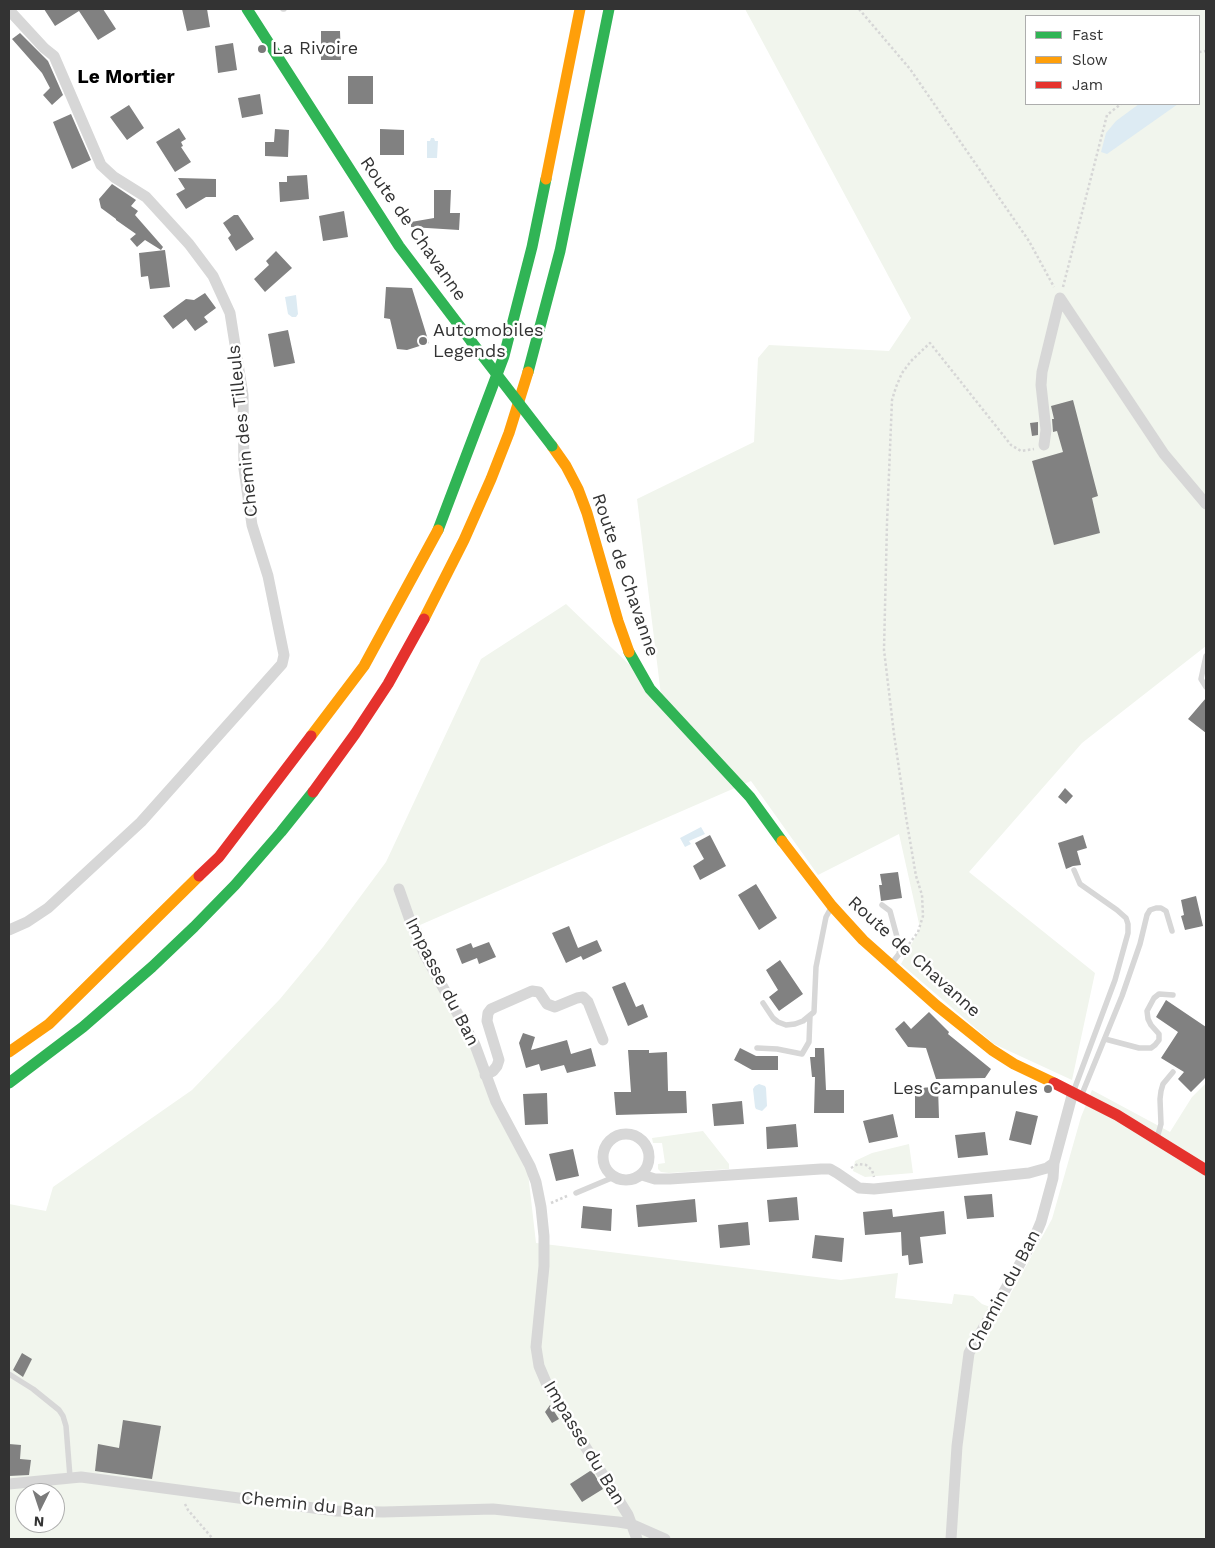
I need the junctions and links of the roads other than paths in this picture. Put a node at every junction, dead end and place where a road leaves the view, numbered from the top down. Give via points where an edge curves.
1 (246, 9) edge
2 (580, 9) edge
3 (609, 9) edge
4 (9, 10) edge
5 (1044, 445) road end
6 (1206, 504) edge
7 (1206, 656) edge
8 (1206, 687) edge
9 (1074, 870) dead end
10 (399, 889) dead end
11 (882, 905) dead end
12 (832, 906) junction
13 (9, 930) edge
14 (1172, 931) dead end
15 (890, 964) junction
16 (1172, 995) dead end
17 (763, 1003) dead end
18 (810, 1016) junction
19 (1105, 1039) junction
20 (603, 1040) dead end
21 (757, 1048) dead end
22 (9, 1052) edge
23 (1173, 1072) dead end
24 (485, 1075) junction
25 (9, 1084) edge
26 (1077, 1094) junction
27 (1157, 1138) junction
28 (1054, 1163) junction
29 (1206, 1170) edge
30 (642, 1175) junction
31 (614, 1177) junction
32 (576, 1193) road end
33 (9, 1374) edge
34 (70, 1477) junction
35 (9, 1484) edge
36 (632, 1524) junction
37 (637, 1539) edge
38 (665, 1539) edge
39 (951, 1539) edge

1 - 12 main road, Route de Chavanne, bridge via 399,246 566,466 587,513 629,651 650,689 750,797
2 - 22 main road via 532,247 504,356 438,531 369,658 220,857 48,1024
3 - 25 main road via 560,251 526,380 487,488 456,558 414,639 344,749 281,832 235,885 152,967 83,1027
4 - 13 street, Chemin des Tilleuls via 54,56 101,165 146,197 183,237 213,276 230,313 243,396 244,469 252,525 268,576 284,655 282,664 141,822 48,908
5 - 6 street via 1042,372 1060,298 1164,454
7 - 8 lane via 1201,679
9 - 26 lane via 1080,884 1117,910 1128,924 1115,980
10 - 24 street, Impasse du Ban via 425,955 475,1046
11 - 15 lane via 890,911 900,948
12 - 15 main road, Route de Chavanne
12 - 18 lane via 827,912 815,978 814,1012
14 - 19 lane via 1162,908 1150,910
15 - 26 main road, Route de Chavanne via 992,1050
16 - 19 lane via 1159,994 1147,1011 1151,1025 1159,1034 1156,1045 1139,1048
17 - 18 lane via 773,1018 786,1025
18 - 21 lane via 809,1042 802,1054
19 - 26 lane
20 - 24 street, Impasse du Ban via 583,997 555,1007 547,1004 539,992 532,991 488,1013 487,1020 499,1060 493,1071
23 - 27 lane via 1161,1091 1161,1124
24 - 36 street, Impasse du Ban via 530,1166 541,1207 544,1266 536,1347 539,1366 548,1388
26 - 27 main road, Route de Chavanne
26 - 28 street, Chemin du Ban
27 - 29 main road, Route de Chavanne
28 - 30 street via 1029,1173 876,1189 859,1188 830,1169 821,1168 670,1179
28 - 39 street, Chemin du Ban via 1053,1178 1033,1241 969,1353 957,1446
30 - 31 street via 628,1180
30 - 31 street via 649,1161 646,1146 635,1136 620,1135 607,1144 603,1158 608,1172
31 - 32 lane
33 - 34 lane via 33,1389 63,1416
34 - 35 street, Chemin du Ban
34 - 36 street, Chemin du Ban via 336,1511 493,1509
36 - 37 street, Impasse du Ban
36 - 38 street, Chemin du Ban

